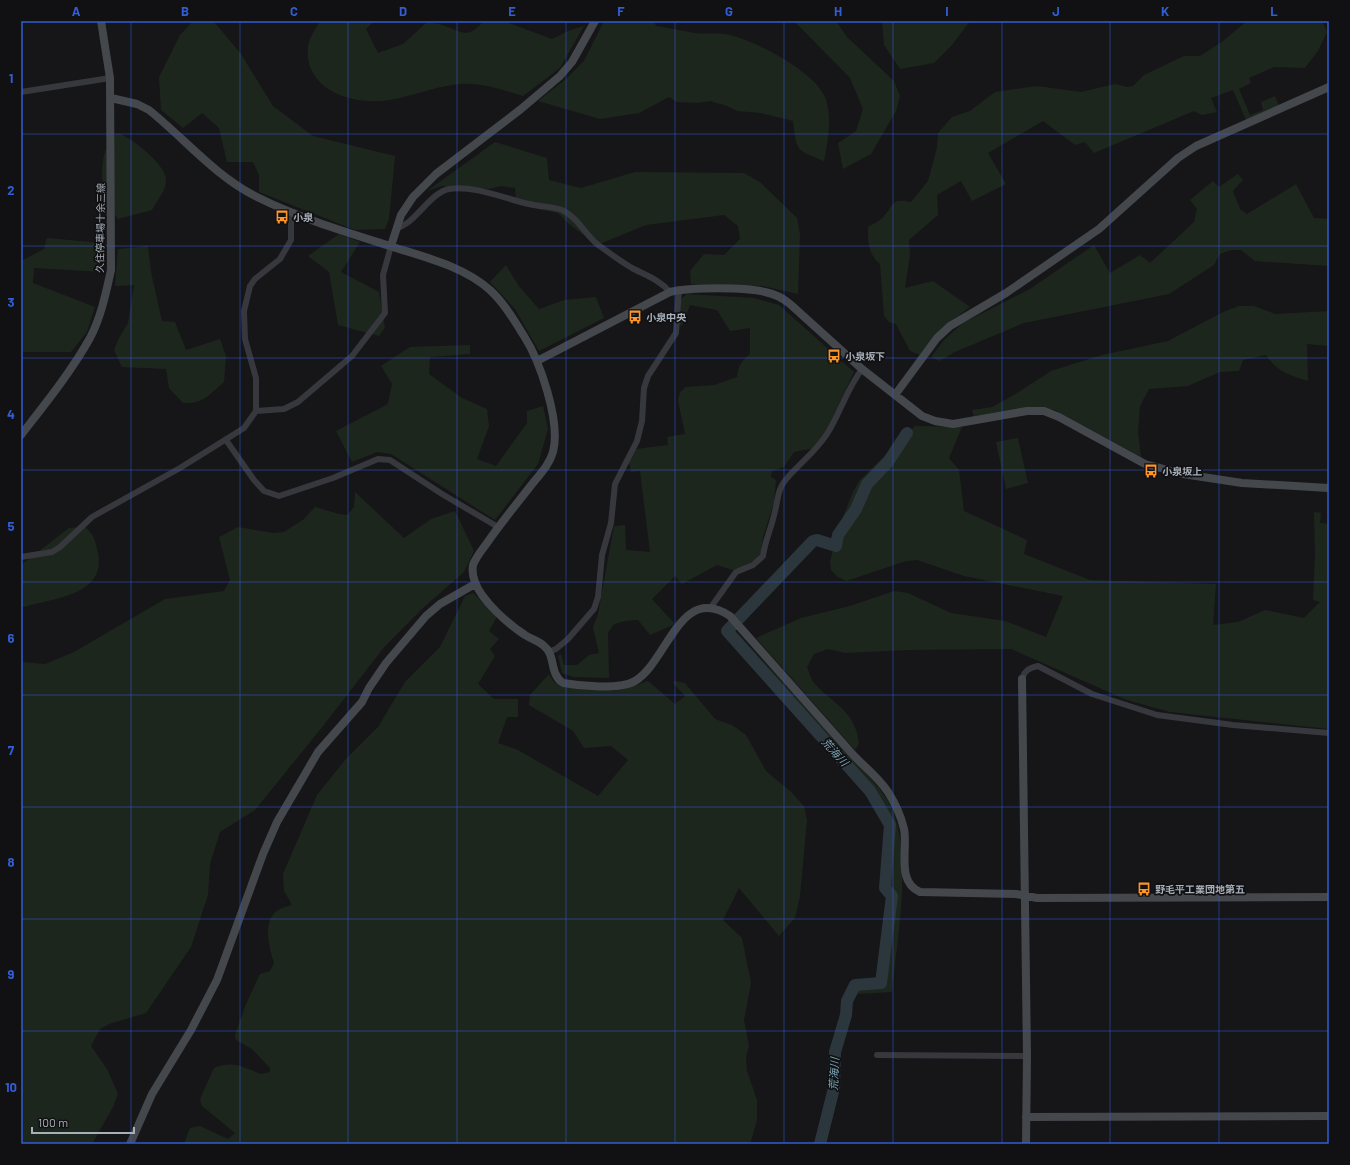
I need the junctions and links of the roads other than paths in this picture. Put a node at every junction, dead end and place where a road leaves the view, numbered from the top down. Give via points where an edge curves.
1 (100, 21) edge
2 (595, 21) edge
3 (110, 78) junction
4 (1329, 87) edge
5 (21, 92) edge
6 (111, 98) junction
7 (294, 212) junction
8 (396, 228) junction
9 (390, 246) junction
10 (679, 289) junction
11 (670, 292) junction
12 (537, 361) junction
13 (862, 369) junction
14 (895, 395) junction
15 (256, 411) junction
16 (21, 435) edge
17 (226, 440) junction
18 (1329, 488) edge
19 (498, 527) junction
20 (21, 557) edge
21 (475, 584) junction
22 (711, 607) junction
23 (549, 652) junction
24 (1022, 679) joint
25 (1329, 733) edge
26 (1025, 897) junction
27 (1329, 897) edge
28 (877, 1055) dead end
29 (1027, 1056) junction
30 (1329, 1116) edge
31 (1026, 1117) junction
32 (130, 1144) edge
33 (1026, 1144) edge

1 - 3 street, 久住停車場十余三線
2 - 8 street via 572,62 560,76 432,178 406,206
3 - 5 street
3 - 6 street, 久住停車場十余三線
4 - 14 street via 1196,146 1178,158 1099,229 1006,293 950,326 937,338
6 - 7 street via 137,104 149,110 237,186 271,204
6 - 16 street, 久住停車場十余三線 via 110,270 105,297 91,336
7 - 9 street
7 - 15 street via 291,221 291,240 280,259 250,286 244,311 245,339 256,378
8 - 9 street
8 - 11 street via 411,219 441,192 449,189 467,190 531,205 550,206 564,211 595,242 631,267 664,285
9 - 12 street via 459,270 489,290 511,315
9 - 15 street via 383,275 385,312 352,356 298,402 284,409
10 - 11 street
10 - 13 street via 750,290 777,295
10 - 23 street via 676,333 648,376 637,441 615,484 611,523 602,555 599,590 594,609 568,639
11 - 12 street
12 - 19 street via 549,403 555,440 553,450 547,465
13 - 14 street
13 - 22 street via 826,436 780,489 763,556 753,565 736,572
14 - 18 street via 922,416 935,421 952,424 1044,411 1145,464 1183,474 1242,483
15 - 17 street via 244,428
17 - 19 street via 254,480 269,493 279,496 296,491 384,458
17 - 20 street via 92,517 52,552
19 - 21 street via 474,563
21 - 23 street via 503,618 514,628 545,646
21 - 32 street via 440,604 426,616 386,663 362,702 318,752 263,854 217,980 191,1030 152,1094
22 - 23 street via 693,612 671,634 653,665 630,684 615,686 563,683 555,676
22 - 26 street via 730,616 851,754 886,788 904,829 905,877 911,886 920,892 1016,894
24 - 25 street via 1024,672 1038,666 1098,696 1157,715 1233,725
24 - 26 street
26 - 27 street
26 - 29 street
28 - 29 street
29 - 31 street
30 - 31 street
31 - 33 street

